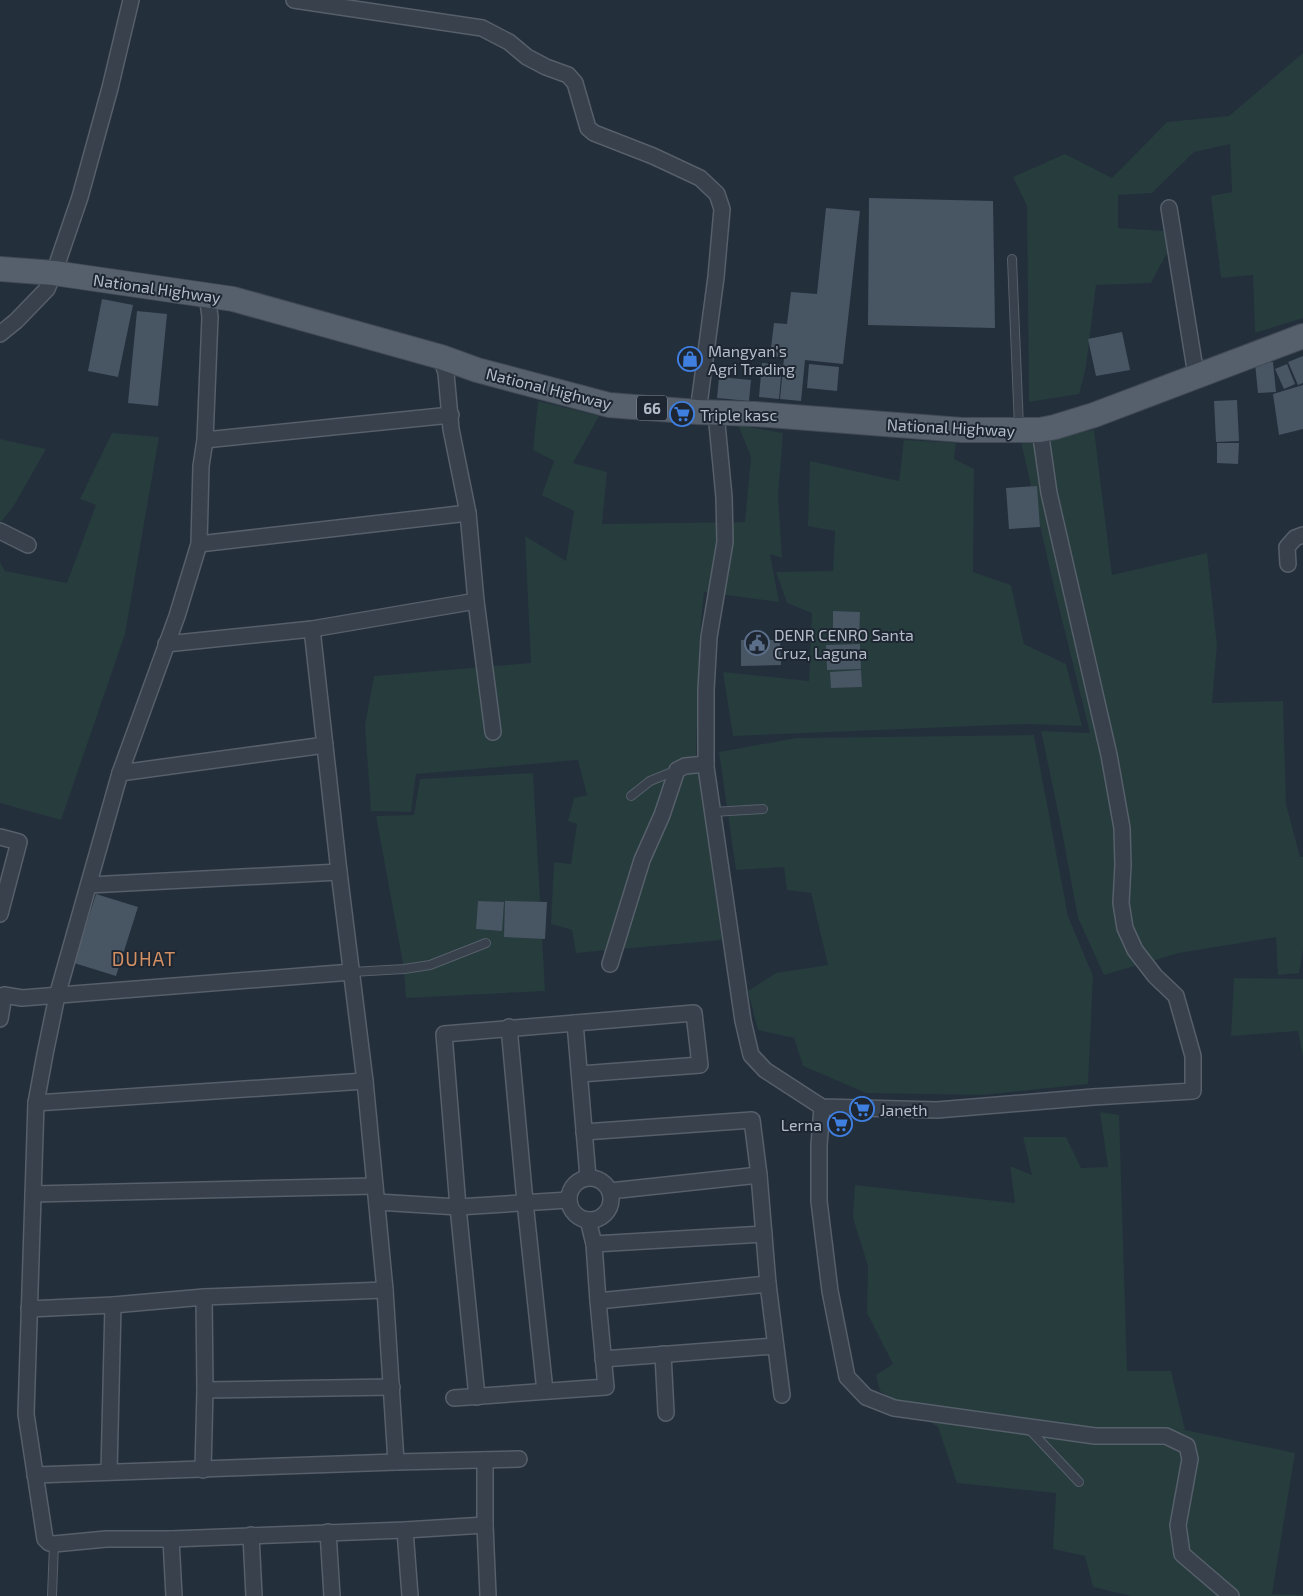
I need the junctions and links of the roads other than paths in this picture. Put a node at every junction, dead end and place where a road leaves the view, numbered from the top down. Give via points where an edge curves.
1 (132, 0) edge
2 (294, 0) edge
3 (1169, 208) dead end
4 (1012, 259) dead end
5 (0, 269) edge
6 (54, 274) junction
7 (207, 295) junction
8 (0, 334) edge
9 (1303, 336) edge
10 (441, 357) junction
11 (1196, 376) junction
12 (707, 412) junction
13 (450, 415) junction
14 (1029, 430) junction
15 (205, 440) junction
16 (468, 513) junction
17 (0, 531) edge
18 (1303, 536) edge
19 (199, 544) junction
20 (28, 545) dead end
21 (1288, 564) dead end
22 (476, 601) junction
23 (312, 629) junction
24 (166, 644) junction
25 (493, 732) dead end
26 (325, 745) junction
27 (706, 764) junction
28 (677, 770) junction
29 (120, 773) junction
30 (631, 796) dead end
31 (763, 809) dead end
32 (713, 812) junction
33 (0, 837) edge
34 (339, 872) junction
35 (90, 885) junction
36 (0, 914) edge
37 (486, 943) dead end
38 (610, 964) dead end
39 (352, 972) junction
40 (2, 995) edge
41 (58, 996) junction
42 (0, 1018) edge
43 (575, 1023) junction
44 (509, 1028) junction
45 (580, 1074) junction
46 (365, 1081) junction
47 (36, 1103) junction
48 (822, 1108) junction
49 (584, 1132) junction
50 (759, 1175) junction
51 (588, 1177) junction
52 (375, 1186) junction
53 (610, 1191) junction
54 (33, 1194) junction
55 (568, 1200) junction
56 (377, 1202) junction
57 (525, 1202) junction
58 (458, 1207) junction
59 (588, 1220) junction
60 (764, 1234) junction
61 (594, 1244) junction
62 (768, 1284) junction
63 (385, 1290) junction
64 (204, 1297) junction
65 (598, 1301) junction
66 (113, 1305) junction
67 (29, 1309) junction
68 (775, 1346) junction
69 (663, 1354) junction
70 (603, 1359) junction
71 (392, 1387) junction
72 (205, 1390) junction
73 (546, 1391) junction
74 (782, 1395) dead end
75 (478, 1397) junction
76 (454, 1398) dead end
77 (666, 1413) dead end
78 (1027, 1427) junction
79 (519, 1459) dead end
80 (485, 1460) junction
81 (396, 1462) junction
82 (203, 1470) junction
83 (109, 1472) junction
84 (35, 1475) junction
85 (1079, 1482) dead end
86 (485, 1525) junction
87 (405, 1530) junction
88 (328, 1532) junction
89 (251, 1536) junction
90 (171, 1539) junction
91 (54, 1544) junction
92 (52, 1596) edge
93 (174, 1596) edge
94 (254, 1596) edge
95 (332, 1596) edge
96 (410, 1596) edge
97 (488, 1596) edge
98 (1231, 1596) edge

1 - 6 street via 80,197
2 - 12 street via 482,28 546,67 568,75 575,83 588,128 594,133 653,156 700,178 712,188 722,208
3 - 11 street
4 - 14 lane
5 - 6 main road, National Highway / 66
6 - 7 main road, National Highway / 66
6 - 8 street via 47,289
7 - 10 main road, National Highway / 66 via 233,299
7 - 15 street via 210,317
9 - 11 main road, National Highway / 66
10 - 12 main road, National Highway / 66 via 477,370 609,405
10 - 13 street
11 - 14 main road, National Highway / 66 via 1094,415
12 - 14 main road, National Highway / 66 via 962,430
12 - 27 street via 724,498 725,542 709,637
13 - 15 street
13 - 16 street
14 - 48 street via 1050,493 1109,755 1122,828 1121,903 1126,928 1135,950 1176,996 1193,1056 1194,1091 937,1110
15 - 19 street
16 - 19 street
16 - 22 street
17 - 20 street
18 - 21 street via 1295,538 1287,547
19 - 24 street
22 - 23 street
22 - 25 street
23 - 24 street
23 - 26 street
24 - 29 street
26 - 29 street
26 - 34 street
27 - 28 street
27 - 32 street
28 - 30 lane via 650,781
28 - 38 street via 662,816 642,860
29 - 35 street
31 - 32 lane
32 - 48 street via 743,1021 751,1055 765,1070
33 - 36 street via 19,842
34 - 35 street
34 - 39 street
35 - 41 street
37 - 39 lane via 430,965
39 - 41 street
39 - 46 street
40 - 41 street via 22,998
40 - 42 street
41 - 47 street
43 - 44 street
43 - 45 street
43 - 45 street via 694,1012 700,1065
44 - 57 street
44 - 58 street via 444,1034
45 - 49 street
46 - 47 street
46 - 52 street
47 - 54 street
48 - 78 street via 819,1201 830,1291 847,1377 866,1398 894,1408
49 - 50 street via 752,1120
49 - 51 street
50 - 53 street
50 - 60 street
51 - 53 street via 602,1181
51 - 55 street via 574,1185
52 - 54 street
52 - 56 street
53 - 59 street via 611,1202 606,1213
54 - 67 street
55 - 57 street
55 - 59 street via 574,1214
56 - 58 street
56 - 63 street
57 - 58 street
57 - 73 street
58 - 75 street
59 - 61 street
60 - 61 street
60 - 62 street
61 - 65 street
62 - 65 street
62 - 68 street
63 - 64 street
63 - 71 street
64 - 66 street
64 - 72 street
65 - 70 street
66 - 67 street
66 - 83 street
67 - 84 street via 26,1414
68 - 69 street
68 - 74 street
69 - 70 street
69 - 77 street
70 - 73 street via 606,1388
71 - 72 street
71 - 81 street
72 - 82 street
73 - 75 street
75 - 76 street
78 - 85 lane
78 - 98 street via 1095,1436 1166,1436 1187,1446 1190,1459 1178,1525 1182,1554
79 - 80 street
80 - 81 street
80 - 86 street
81 - 82 street
82 - 83 street
83 - 84 street
84 - 91 street via 45,1539
86 - 87 street
86 - 97 street
87 - 88 street
87 - 96 street
88 - 89 street
88 - 95 street
89 - 90 street
89 - 94 street
90 - 91 street via 106,1539
90 - 93 street
91 - 92 lane

